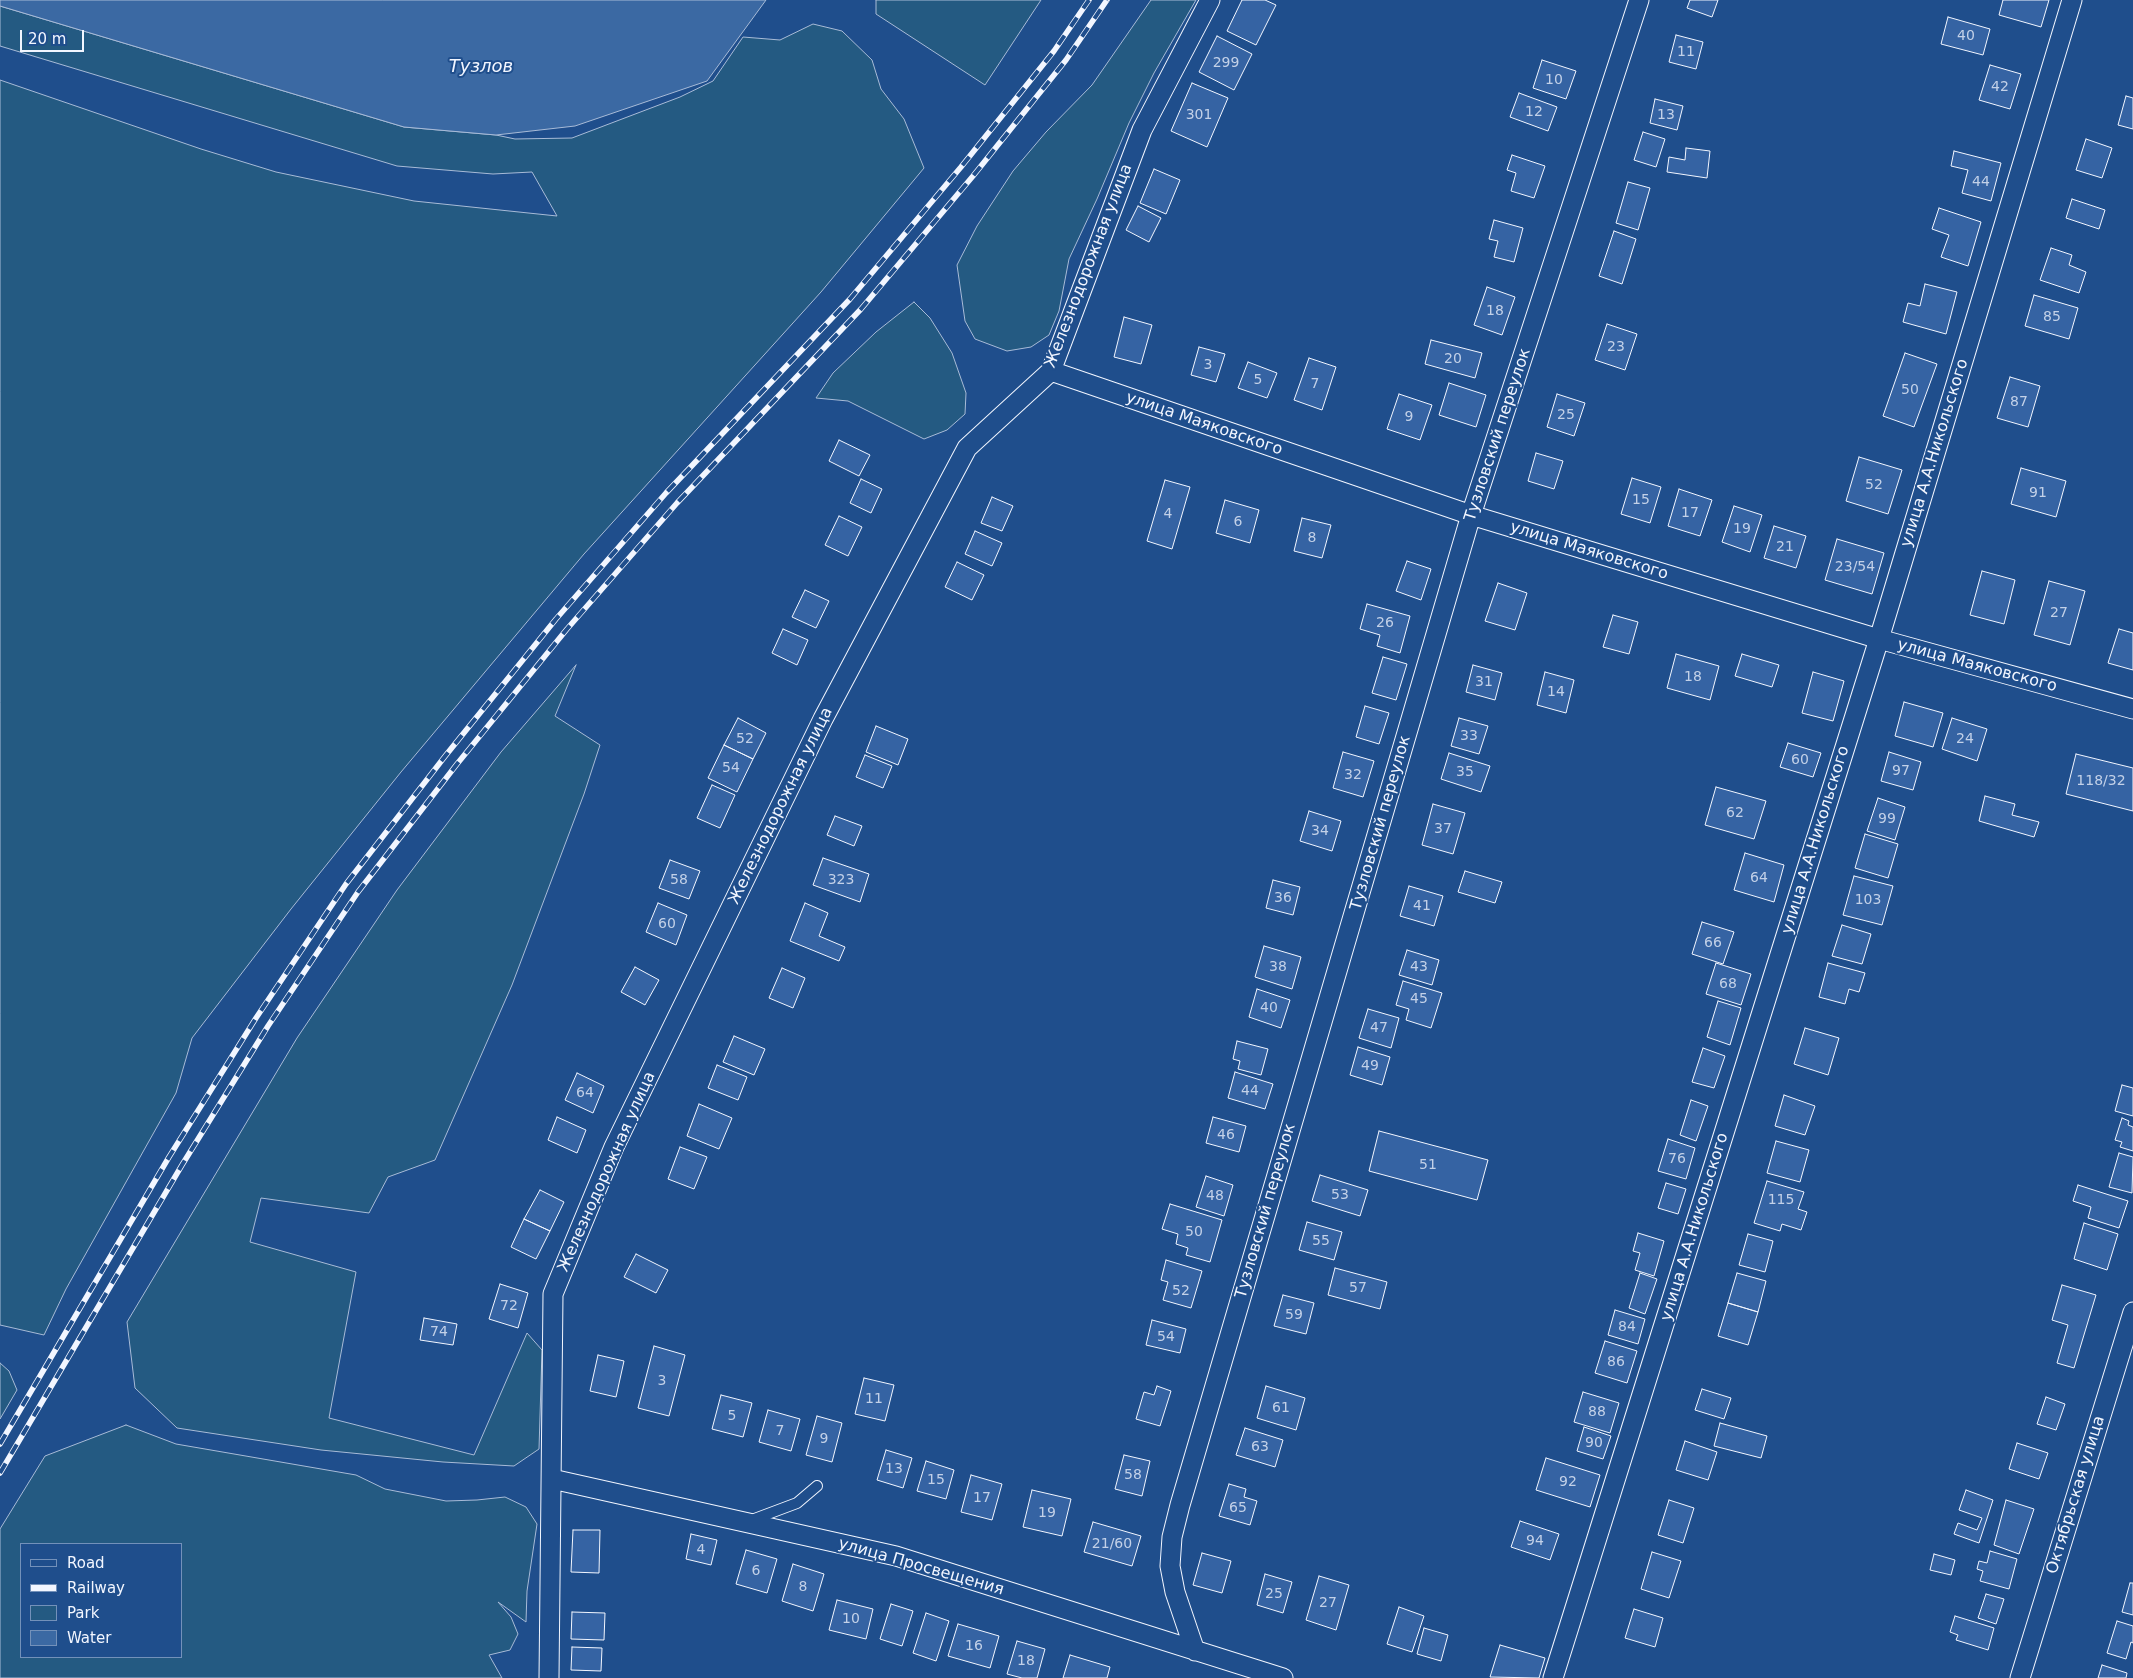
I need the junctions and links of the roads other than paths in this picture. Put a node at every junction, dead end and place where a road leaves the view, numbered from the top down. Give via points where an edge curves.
1 (1210, 0) edge
2 (1639, 0) edge
3 (2072, 0) edge
4 (1051, 371) junction
5 (1471, 515) junction
6 (1879, 639) junction
7 (2133, 709) edge
8 (2133, 1312) edge
9 (552, 1479) junction
10 (817, 1486) dead end
11 (746, 1522) junction
12 (1196, 1651) junction
13 (549, 1678) edge
14 (1283, 1678) edge
15 (1553, 1678) edge
16 (2020, 1678) edge

1 - 4 street, Железнодорожная улица via 1142,130
2 - 5 street, Тузловский переулок
3 - 6 street, улица А.А.Никольского
4 - 5 street, улица Маяковского
4 - 9 street, Железнодорожная улица via 967,448 823,719 614,1147 553,1294
5 - 6 street, улица Маяковского
5 - 12 street, Тузловский переулок via 1172,1537 1170,1566 1175,1592
6 - 7 street, улица Маяковского
6 - 15 street, улица А.А.Никольского
8 - 16 street, Октябрьская улица
9 - 11 street, улица Просвещения
9 - 13 street, Железнодорожная улица
10 - 11 lane via 797,1503
11 - 12 street, улица Просвещения via 896,1556
12 - 14 street, улица Просвещения

